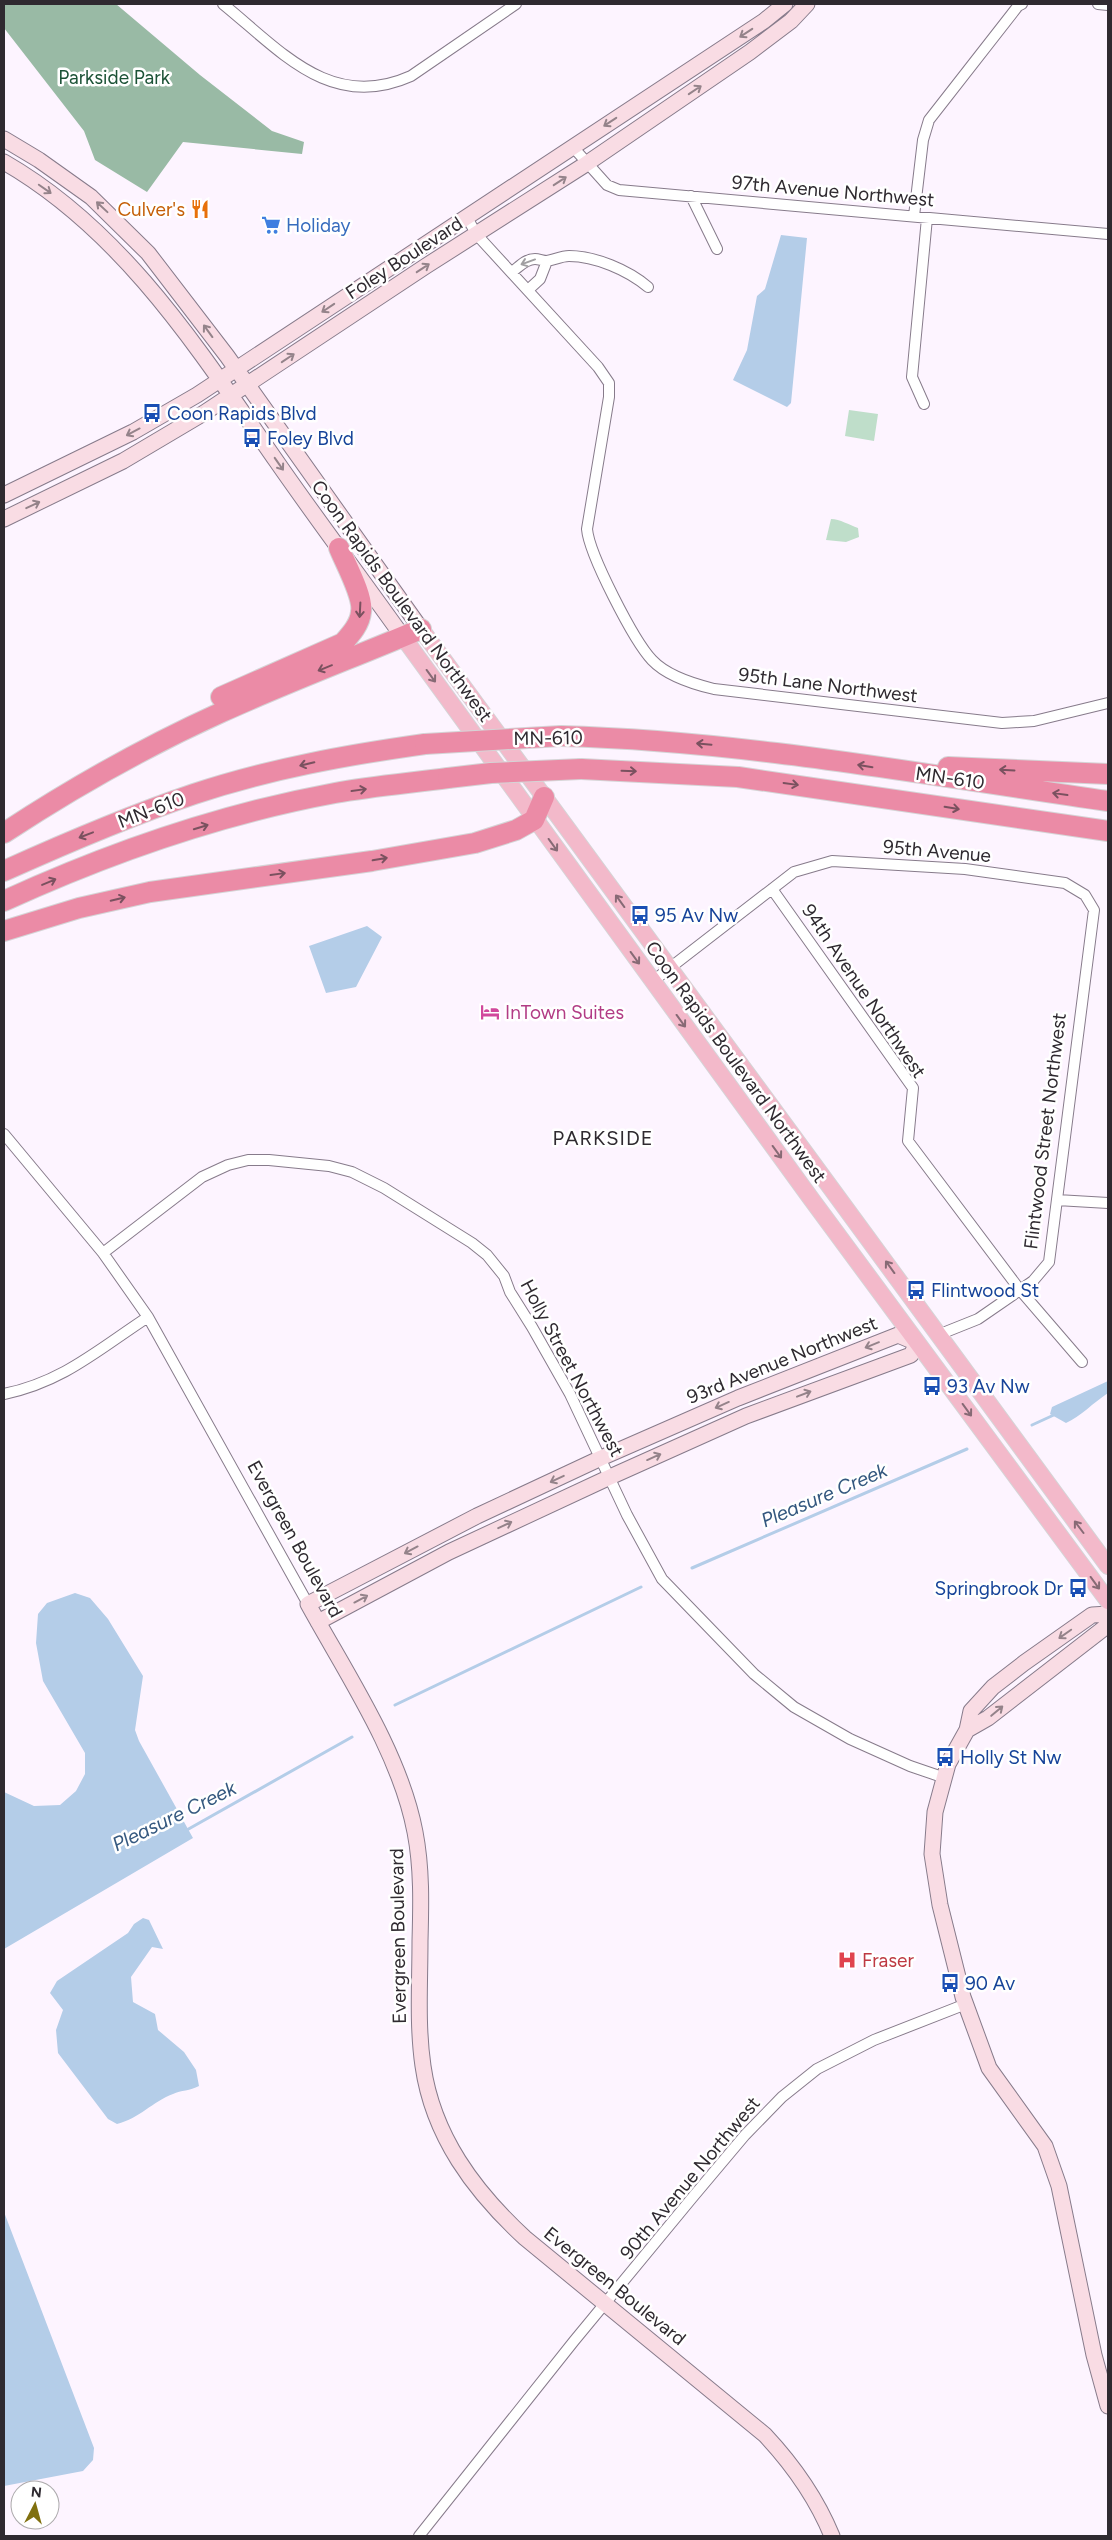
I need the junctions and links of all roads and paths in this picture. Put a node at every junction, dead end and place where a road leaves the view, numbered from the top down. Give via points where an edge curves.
1 (223, 4) edge
2 (516, 4) edge
3 (785, 4) edge
4 (807, 4) edge
5 (1022, 4) edge
6 (1098, 4) edge
7 (1108, 4) edge
8 (4, 139) edge
9 (572, 146) junction
10 (4, 162) edge
11 (586, 164) junction
12 (691, 196) junction
13 (466, 216) junction
14 (914, 216) junction
15 (927, 218) junction
16 (1108, 234) edge
17 (478, 235) junction
18 (717, 249) dead end
19 (547, 261) junction
20 (512, 272) junction
21 (648, 287) dead end
22 (528, 290) junction
23 (236, 370) junction
24 (220, 380) junction
25 (248, 385) junction
26 (231, 396) junction
27 (924, 404) dead end
28 (4, 495) edge
29 (4, 518) edge
30 (339, 548) junction
31 (421, 629) junction
32 (403, 637) junction
33 (1108, 703) edge
34 (890, 770) junction
35 (1108, 774) edge
36 (544, 796) junction
37 (1108, 801) edge
38 (34, 813) junction
39 (534, 820) junction
40 (1108, 831) edge
41 (4, 833) edge
42 (4, 871) edge
43 (772, 889) junction
44 (4, 901) edge
45 (1094, 910) joint
46 (4, 931) edge
47 (669, 969) junction
48 (653, 981) junction
49 (4, 1134) edge
50 (1057, 1200) junction
51 (1108, 1203) edge
52 (103, 1254) junction
53 (1020, 1290) junction
54 (148, 1317) junction
55 (938, 1335) junction
56 (918, 1343) junction
57 (1082, 1362) dead end
58 (4, 1394) edge
59 (601, 1458) junction
60 (610, 1477) junction
61 (1108, 1566) edge
62 (1108, 1601) edge
63 (308, 1604) junction
64 (1108, 1614) edge
65 (318, 1622) junction
66 (1108, 1625) edge
67 (967, 1730) junction
68 (945, 1778) junction
69 (966, 2004) junction
70 (606, 2305) junction
71 (1108, 2406) edge
72 (419, 2536) edge
73 (832, 2536) edge

1 - 2 street via 294,62 326,80 362,88 393,84 411,76
3 -> 9 street, Foley Boulevard
11 -> 4 street, Foley Boulevard via 750,52
5 - 14 street via 929,120 923,140
6 - 7 street
23 -> 8 street, Coon Rapids Boulevard Northwest via 169,277 122,225 67,179
9 - 11 street, 97th Avenue Northwest
9 - 13 street, Foley Boulevard
10 -> 24 street, Coon Rapids Boulevard Northwest via 55,196 110,244 143,279
11 - 12 street, 97th Avenue Northwest via 607,185 619,190
17 -> 11 street, Foley Boulevard
12 - 14 street, 97th Avenue Northwest
12 - 18 street
13 - 17 street, 95th Lane Northwest
13 -> 23 street, Foley Boulevard
14 - 15 street, 97th Avenue Northwest
15 - 16 street, 97th Avenue Northwest
15 - 27 street via 912,377
17 - 20 street, 95th Lane Northwest
25 -> 17 street, Foley Boulevard
19 -> 20 street via 533,259
19 - 21 street via 555,257 588,258 637,278
19 - 22 street via 540,279
20 - 22 street, 95th Lane Northwest
22 - 33 street, 95th Lane Northwest via 609,383 587,529 591,549 639,642 652,660 667,671 714,689 1002,723 1034,722
23 - 24 street, Foley Boulevard
23 - 25 street, Coon Rapids Boulevard Northwest
24 - 26 street, Coon Rapids Boulevard Northwest
24 -> 28 street, Foley Boulevard via 132,432
25 - 26 street, Foley Boulevard
25 - 31 street, Coon Rapids Boulevard Northwest
29 -> 26 street, Foley Boulevard via 181,428
26 -> 30 street, Coon Rapids Boulevard Northwest
30 - 32 street, Coon Rapids Boulevard Northwest
30 -> 38 highway via 362,611 343,643 136,740
31 - 32 highway
31 - 36 main road, Coon Rapids Boulevard Northwest
32 -> 38 highway via 220,712
32 -> 39 main road, Coon Rapids Boulevard Northwest
35 -> 34 highway via 934,766
37 -> 34 highway, MN-610
34 -> 42 highway, MN-610, bridge via 708,744 635,738 561,736 424,744 315,762 204,791 73,840
36 - 39 highway
47 -> 36 main road, Coon Rapids Boulevard Northwest
38 - 41 highway
46 -> 39 highway via 79,908 150,892 475,843 516,830
39 -> 48 main road, Coon Rapids Boulevard Northwest
44 -> 40 highway, MN-610, bridge via 86,866 242,815 335,793 491,773 581,769 738,777
43 - 45 street, 95th Avenue via 794,872 832,861 956,869 1065,884 1084,895
43 - 47 street
43 - 53 street, 94th Avenue Northwest via 913,1088 908,1141
45 - 50 street, Flintwood Street Northwest
47 - 48 street
55 -> 47 main road, Coon Rapids Boulevard Northwest via 840,1197
48 -> 56 main road, Coon Rapids Boulevard Northwest
49 - 52 street, Evergreen Boulevard
50 - 51 street
50 - 53 street, Flintwood Street Northwest via 1048,1262 1033,1281
52 - 54 street, Evergreen Boulevard
52 - 59 street, Holly Street Northwest via 191,1184 231,1164 269,1160 329,1166 352,1172 384,1188 472,1243 496,1266 570,1394
53 - 55 street, Flintwood Street Northwest via 978,1319
53 - 57 street, 94th Avenue Northwest
54 - 58 street via 71,1370 46,1382
54 - 63 street, Evergreen Boulevard
55 - 56 street, Flintwood Street Northwest
61 -> 55 main road, Coon Rapids Boulevard Northwest
56 -> 59 street, 93rd Avenue Northwest via 898,1335 738,1398
60 -> 56 street, 93rd Avenue Northwest via 746,1416 911,1354
56 -> 62 main road, Coon Rapids Boulevard Northwest
59 - 60 street, Holly Street Northwest
59 -> 63 street, 93rd Avenue Northwest via 477,1516
65 -> 60 street, 93rd Avenue Northwest via 449,1552
60 - 68 street, Holly Street Northwest via 662,1579 754,1674 794,1707 850,1739
63 - 65 street, Evergreen Boulevard
64 -> 67 street via 1092,1615 993,1687 972,1711
65 - 70 street, Evergreen Boulevard via 386,1747 409,1805 420,1866 422,2051 439,2124 472,2182 495,2210
67 -> 66 street via 988,1718
67 - 68 street via 948,1764
68 - 69 street via 935,1812 932,1854 940,1905
69 - 70 street, 90th Avenue Northwest via 874,2040 817,2069 782,2097 745,2135
69 - 71 street via 989,2068 1045,2146 1059,2186 1094,2355
70 - 72 street, 90th Avenue Northwest
70 - 73 street, Evergreen Boulevard via 776,2446 799,2473

